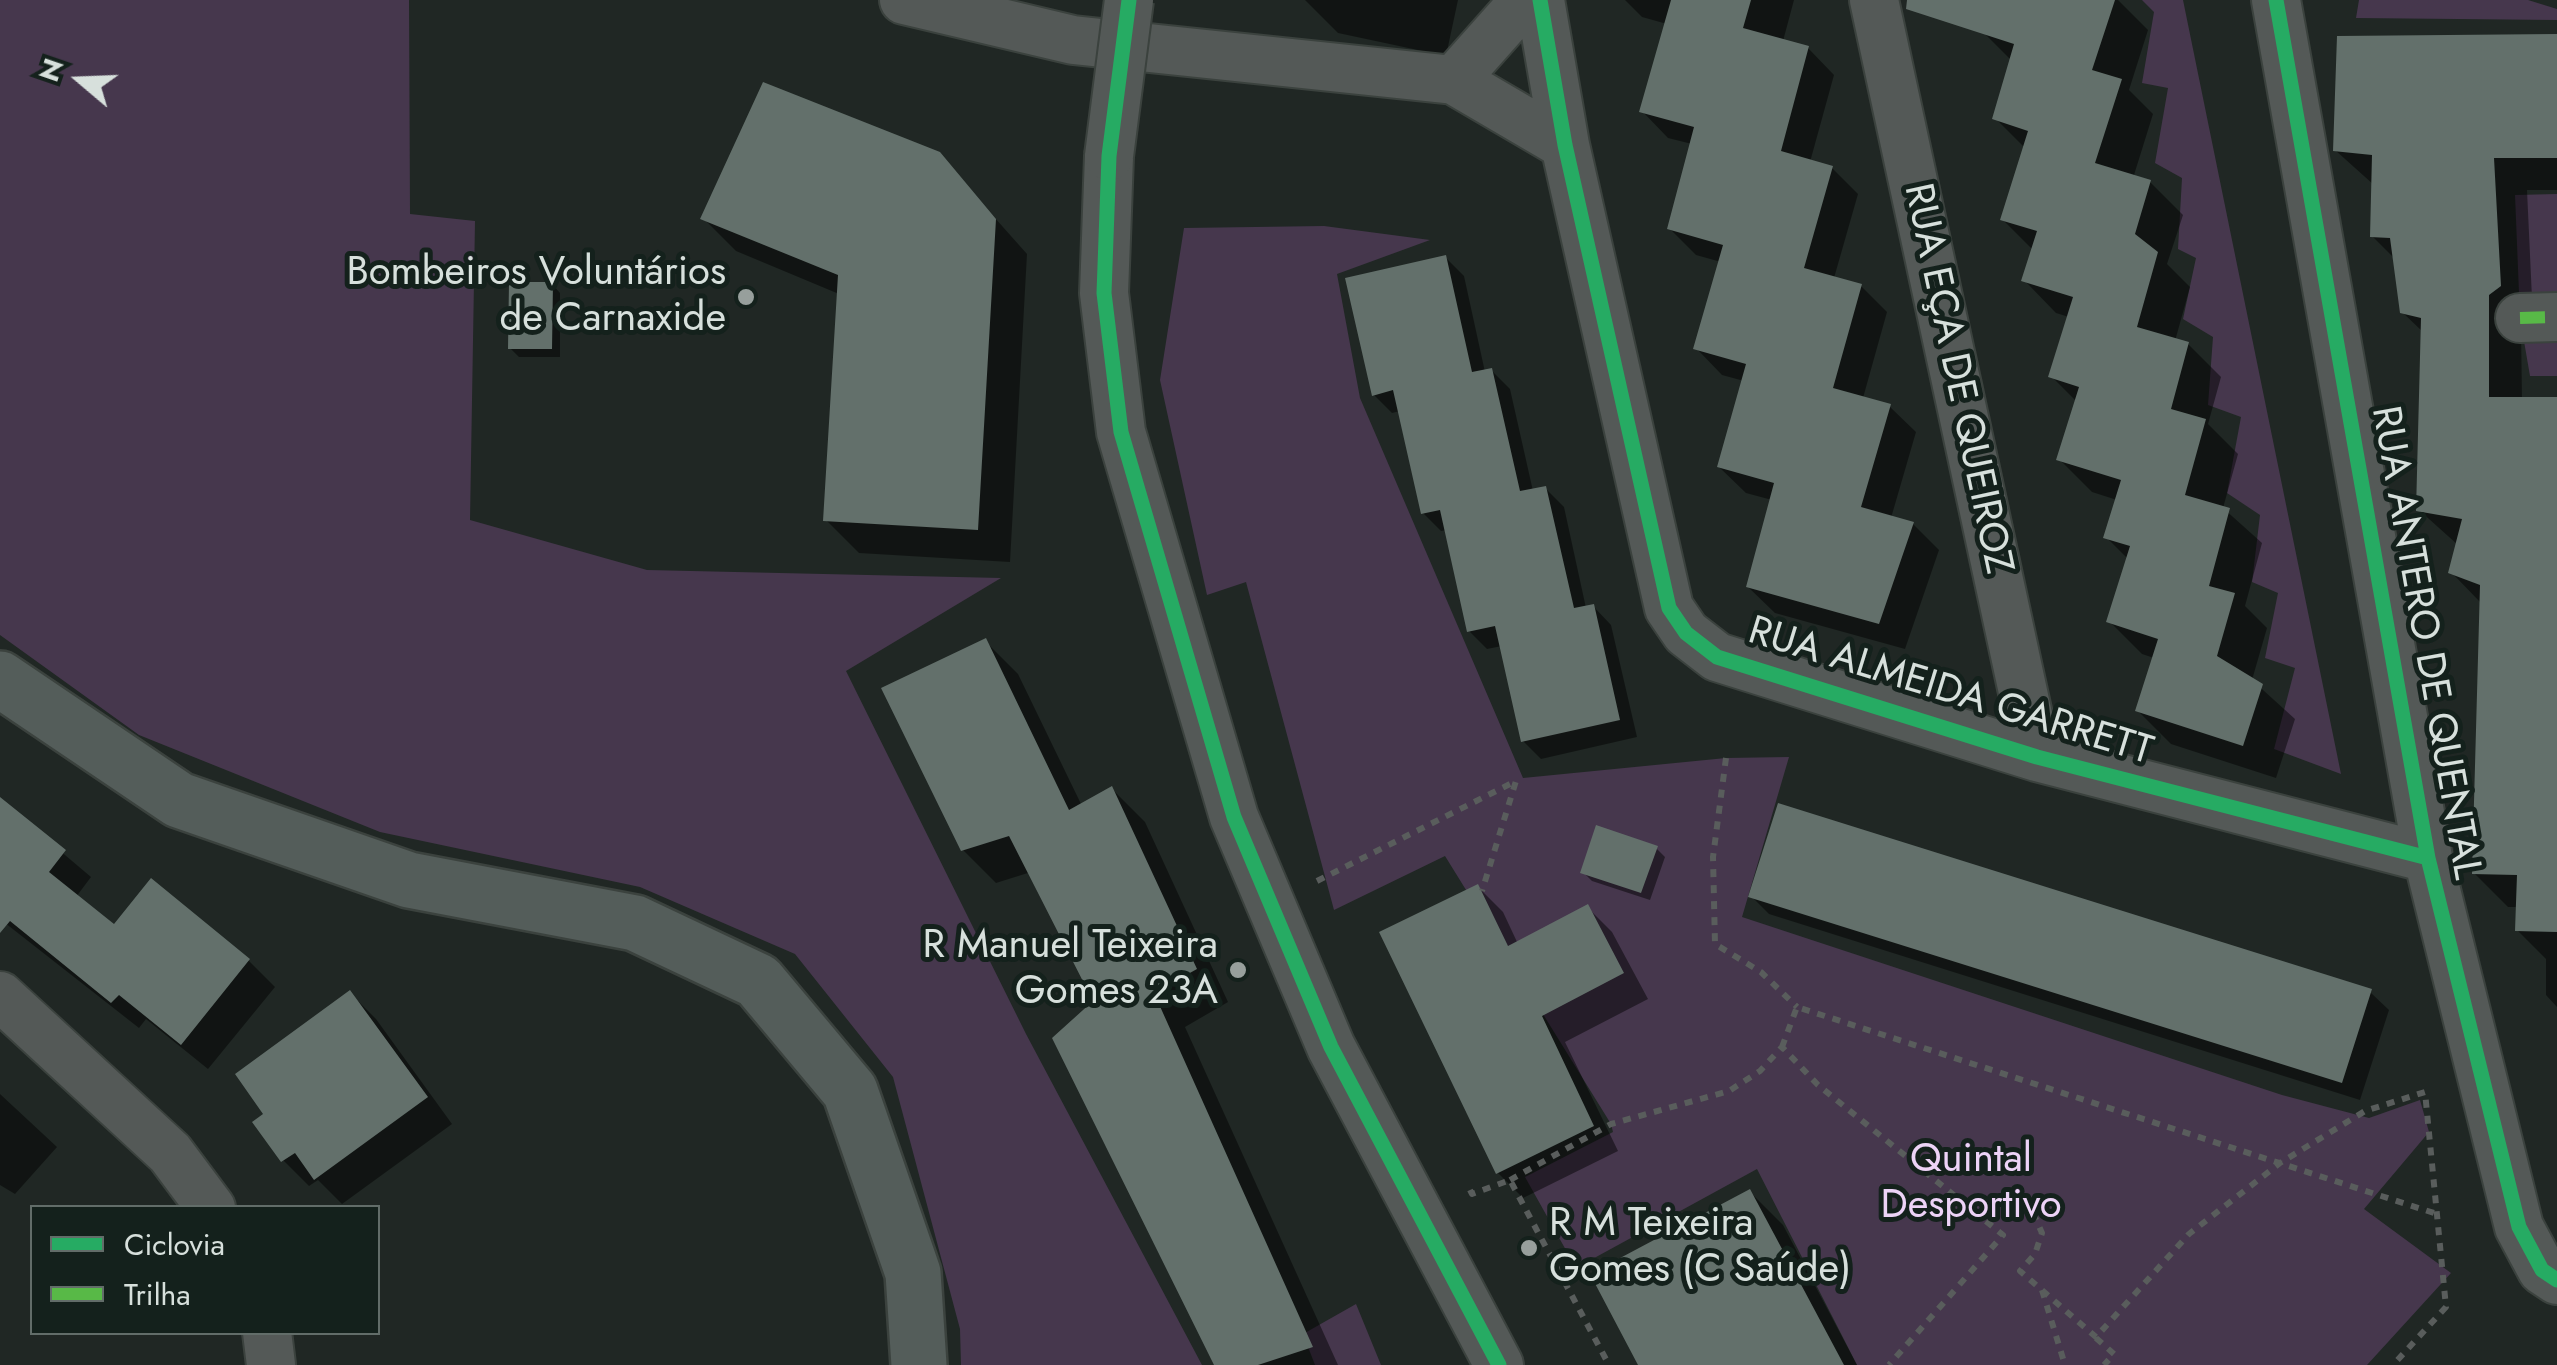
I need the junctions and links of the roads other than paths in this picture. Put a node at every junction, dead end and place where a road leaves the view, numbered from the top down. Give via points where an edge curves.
1 (904, 0) edge
2 (1129, 0) edge
3 (1525, 0) edge
4 (1540, 0) edge
5 (1874, 0) edge
6 (2276, 0) edge
7 (1454, 80) junction
8 (1565, 146) junction
9 (0, 679) edge
10 (2037, 757) junction
11 (2428, 858) junction
12 (0, 996) edge
13 (209, 1205) edge
14 (2557, 1280) edge
15 (268, 1335) edge
16 (271, 1365) edge
17 (919, 1365) edge
18 (1500, 1365) edge

1 - 7 street via 1073,40
2 - 18 street, bridge via 1109,156 1104,293 1121,432 1234,817 1331,1047
3 - 7 street
4 - 8 street, RUA ALMEIDA GARRETT
5 - 10 street, RUA EÇA DE QUEIROZ
6 - 11 street, RUA ANTERO DE QUENTAL
7 - 8 street
8 - 10 street, RUA ALMEIDA GARRETT via 1669,608 1686,632 1717,657
9 - 17 street via 179,800 409,880 635,923 758,980 850,1091 914,1273
10 - 11 street, RUA ALMEIDA GARRETT
11 - 14 street, RUA ANTERO DE QUENTAL via 2519,1227 2542,1270
12 - 13 street via 170,1153
15 - 16 street

